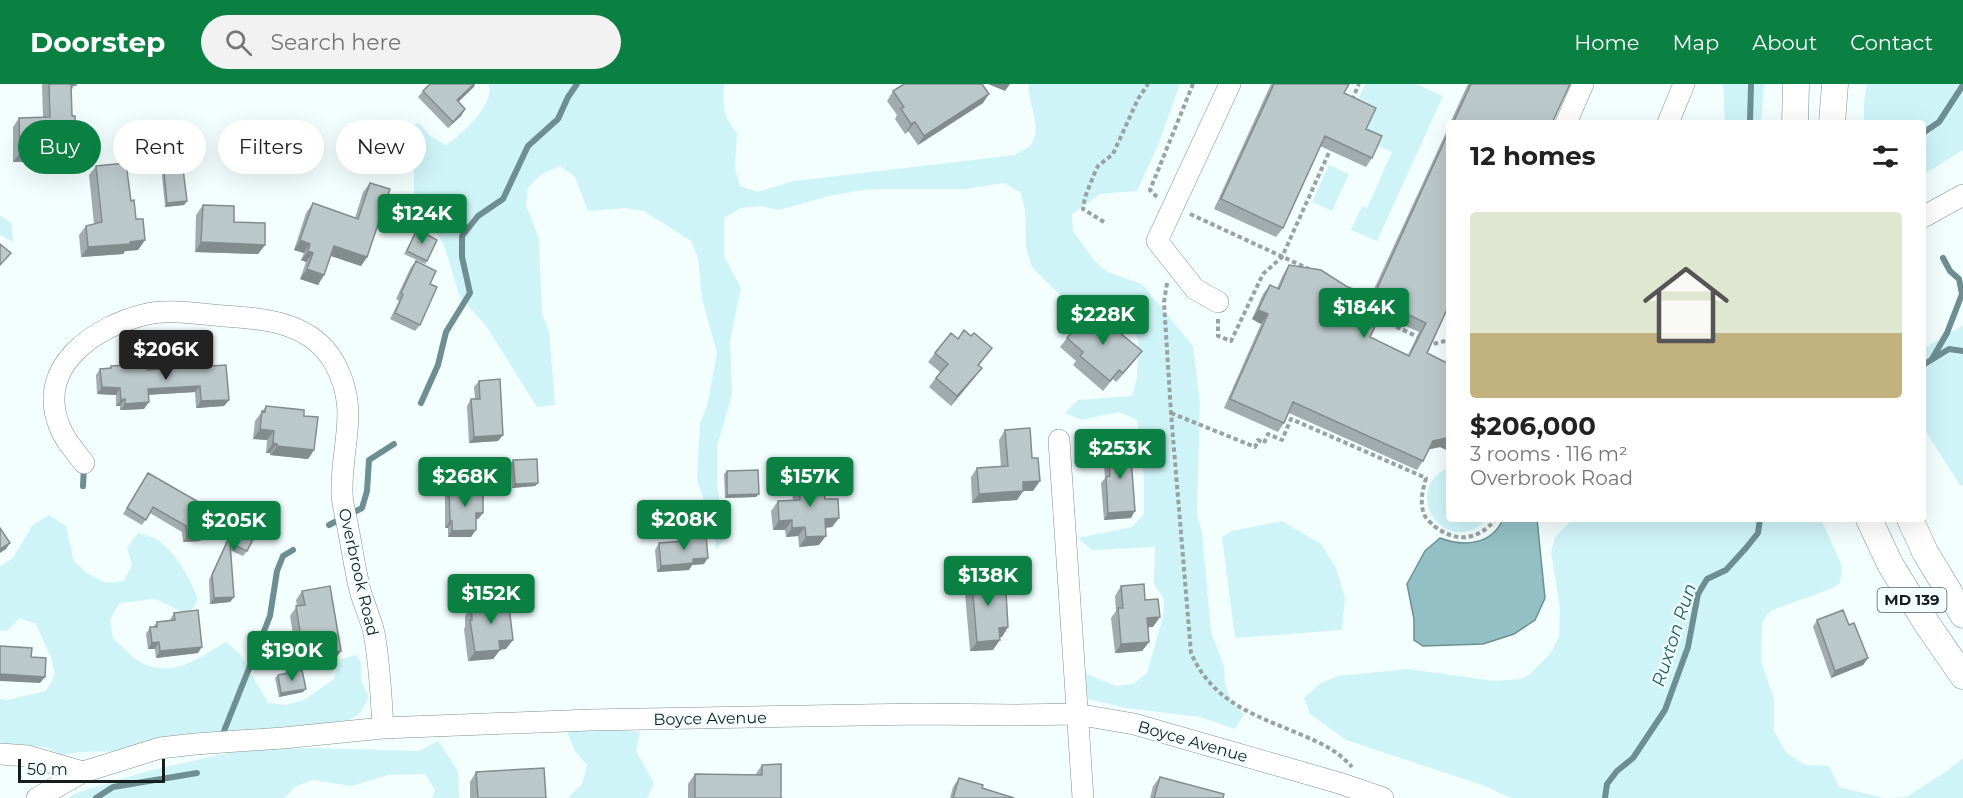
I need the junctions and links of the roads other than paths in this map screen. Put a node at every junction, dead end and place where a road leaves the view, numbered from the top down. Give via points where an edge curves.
1 (1230, 84) edge
2 (1583, 84) edge
3 (1684, 84) edge
4 (1796, 84) edge
5 (1835, 84) edge
6 (1567, 120) edge
7 (1669, 120) edge
8 (1795, 120) edge
9 (1832, 120) edge
10 (1963, 195) edge
11 (1926, 215) edge
12 (1218, 302) road end
13 (1059, 440) dead end
14 (84, 463) dead end
15 (1870, 522) edge
16 (1911, 522) edge
17 (1963, 615) edge
18 (1963, 676) edge
19 (1076, 714) junction
20 (383, 728) junction
21 (0, 754) edge
22 (83, 772) junction
23 (1373, 795) edge
24 (37, 798) edge
25 (1083, 798) edge

1 - 12 street via 1157,241 1195,289
2 - 6 street
3 - 7 street
4 - 8 main road
5 - 9 main road
10 - 11 street
13 - 19 street
14 - 20 street, Overbrook Road via 58,424 55,383 62,365 76,350 121,322 150,314 186,312 270,320 311,338 334,361 347,396 349,424 342,463 342,495 361,591 374,632
15 - 18 main road, MD 139 via 1890,564
16 - 17 main road, MD 139
19 - 20 street, Boyce Avenue via 670,718
19 - 23 street, Boyce Avenue via 1134,724
19 - 25 street
20 - 22 street, Boyce Avenue via 160,748
21 - 22 street via 27,756
22 - 24 street, Boyce Avenue

